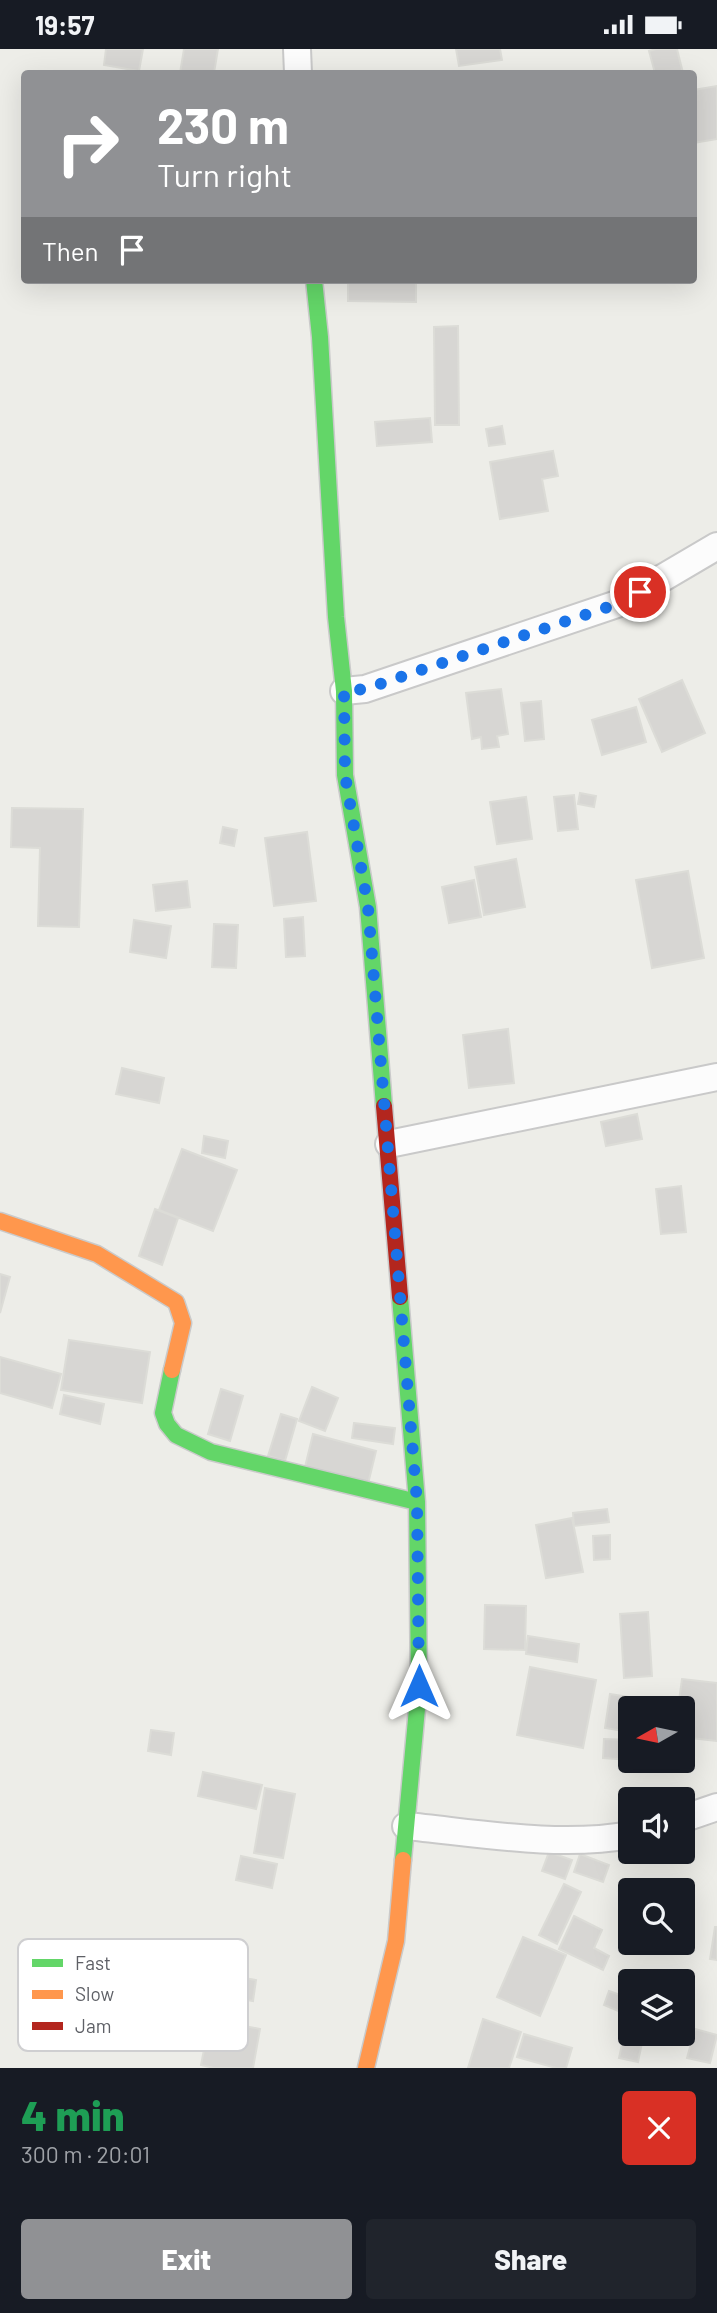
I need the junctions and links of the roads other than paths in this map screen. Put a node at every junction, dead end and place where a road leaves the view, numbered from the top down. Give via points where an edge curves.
1 (297, 49) edge
2 (298, 70) edge
3 (314, 284) edge
4 (717, 546) edge
5 (344, 691) junction
6 (717, 1077) edge
7 (389, 1144) junction
8 (0, 1221) edge
9 (417, 1502) junction
10 (717, 1807) edge
11 (695, 1815) edge
12 (406, 1826) junction
13 (618, 1837) edge
14 (366, 2068) edge

1 - 2 street
3 - 5 street
4 - 5 street via 620,603 365,689
5 - 7 street via 345,775 368,907
6 - 7 street
7 - 9 street
8 - 9 street via 97,1254 176,1302 183,1323 163,1413 176,1435 211,1452
9 - 12 street via 419,1686
10 - 11 street
12 - 13 street via 501,1836
12 - 14 street via 396,1941

